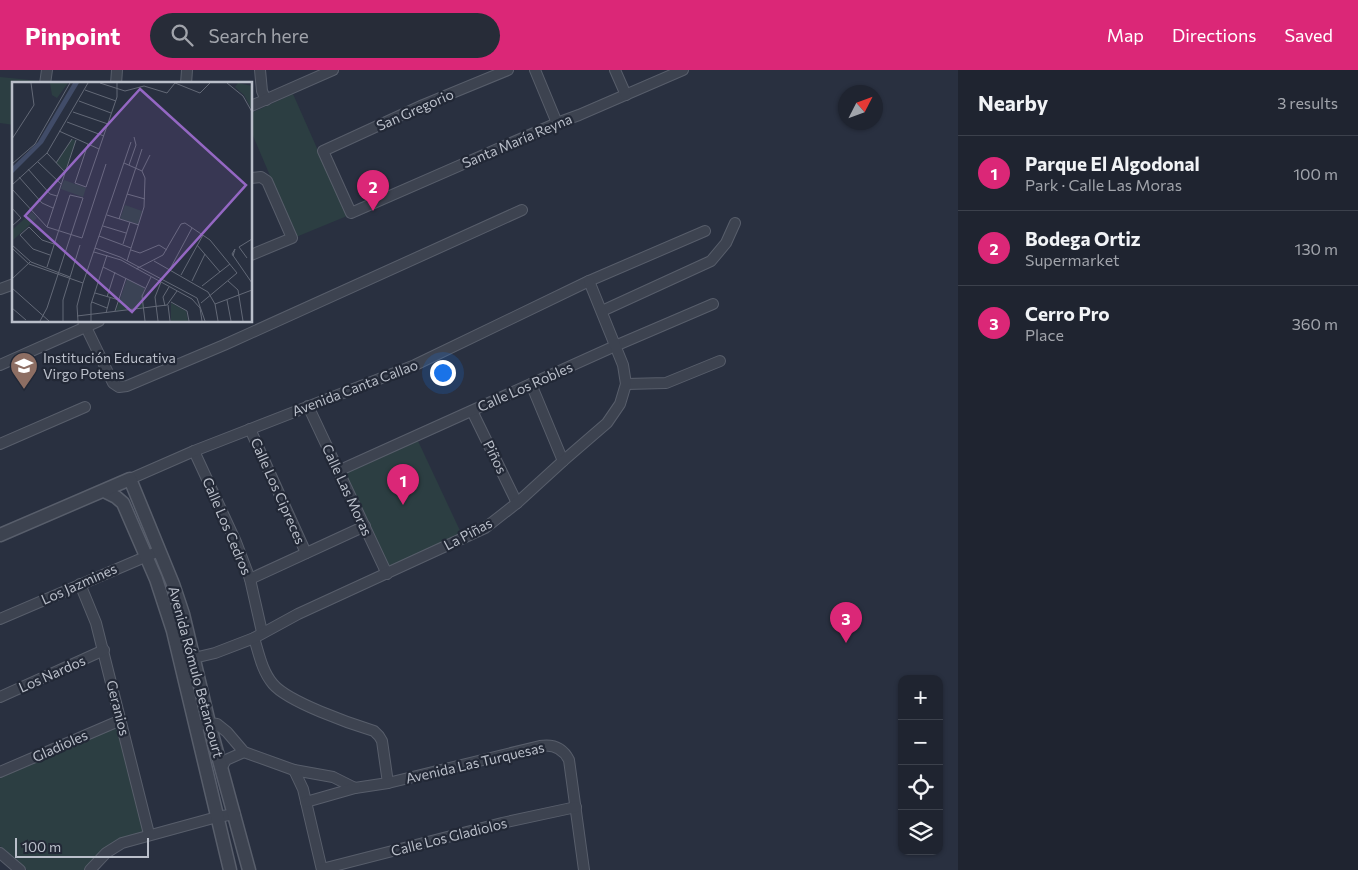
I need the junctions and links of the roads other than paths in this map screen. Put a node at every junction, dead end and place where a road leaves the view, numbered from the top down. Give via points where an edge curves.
1 (260, 70) edge
2 (333, 70) edge
3 (508, 70) edge
4 (535, 70) edge
5 (615, 70) edge
6 (683, 70) edge
7 (626, 95) junction
8 (266, 100) junction
9 (252, 106) edge
10 (557, 123) junction
11 (252, 178) edge
12 (522, 210) dead end
13 (351, 213) joint
14 (735, 223) dead end
15 (705, 231) dead end
16 (252, 255) edge
17 (589, 281) junction
18 (12, 285) edge
19 (0, 290) edge
20 (713, 304) dead end
21 (602, 311) junction
22 (84, 324) edge
23 (615, 346) junction
24 (720, 362) dead end
25 (0, 365) edge
26 (531, 384) junction
27 (626, 384) junction
28 (308, 406) junction
29 (85, 407) dead end
30 (472, 411) junction
31 (250, 429) junction
32 (0, 444) edge
33 (194, 451) junction
34 (563, 461) junction
35 (338, 471) junction
36 (130, 479) junction
37 (104, 491) junction
38 (517, 503) junction
39 (365, 526) junction
40 (0, 535) edge
41 (159, 551) junction
42 (306, 553) junction
43 (146, 555) junction
44 (387, 574) junction
45 (250, 579) junction
46 (80, 584) junction
47 (0, 620) edge
48 (258, 635) junction
49 (104, 650) junction
50 (194, 658) junction
51 (0, 697) edge
52 (121, 720) junction
53 (209, 723) junction
54 (196, 726) junction
55 (244, 752) junction
56 (222, 767) junction
57 (294, 770) junction
58 (0, 772) edge
59 (388, 783) junction
60 (354, 788) junction
61 (306, 802) junction
62 (576, 807) junction
63 (235, 814) junction
64 (218, 817) junction
65 (149, 834) junction
66 (0, 853) edge
67 (322, 869) edge
68 (20, 870) edge
69 (90, 870) edge
70 (230, 870) edge
71 (249, 870) edge
72 (584, 870) edge

1 - 8 street
2 - 8 street
3 - 13 street, San Gregorio via 323,151
4 - 10 street
5 - 7 street
6 - 7 street, Santa María Reyna
7 - 10 street, Santa María Reyna
8 - 9 street
10 - 13 street, Santa María Reyna
11 - 16 street via 264,178 292,238
12 - 22 street via 127,386 119,387 113,383
14 - 21 street via 711,262
15 - 17 street, Avenida Canta Callao
17 - 21 street
17 - 28 street, Avenida Canta Callao via 415,365
18 - 19 street
20 - 23 street, Calle Los Robles
21 - 23 street
22 - 25 street
23 - 26 street, Calle Los Robles
23 - 27 street via 623,364
24 - 27 street via 666,383
26 - 30 street, Calle Los Robles
26 - 34 street
27 - 34 street, La Piñas via 620,404 607,424
28 - 31 street, Avenida Canta Callao
28 - 35 street, Calle Las Moras
29 - 32 street
30 - 35 street, Calle Los Robles
30 - 38 street, Piños
31 - 33 street, Avenida Canta Callao
31 - 42 street, Calle Los Cipreces
33 - 36 street, Avenida Canta Callao
33 - 45 street, Calle Los Cedros
34 - 38 street, La Piñas
35 - 39 street, Calle Las Moras
36 - 37 street, Avenida Canta Callao
36 - 41 street, Avenida Rómulo Betancourt
37 - 40 street, Avenida Canta Callao
37 - 43 street, Avenida Rómulo Betancourt via 123,503
38 - 44 street, La Piñas via 485,528
39 - 42 street
39 - 44 street, Calle Las Moras
41 - 43 street, Los Jazmines
41 - 50 street, Avenida Rómulo Betancourt via 180,607
42 - 45 street
43 - 46 street, Los Jazmines
43 - 54 street, Avenida Rómulo Betancourt via 173,631
44 - 48 street, La Piñas
45 - 48 street, Calle Los Cedros
46 - 47 street, Los Jazmines
46 - 49 street, Geranios
48 - 50 street, La Piñas
48 - 59 street, Calle Los Cedros via 262,664 274,686 330,716 374,731 379,736
49 - 51 street, Los Nardos
49 - 52 street, Geranios
50 - 53 street, Avenida Rómulo Betancourt
52 - 58 street, Gladioles
52 - 65 street, Geranios
53 - 54 street
53 - 55 street via 217,724 227,732
53 - 56 street, Avenida Rómulo Betancourt
54 - 64 street, Avenida Rómulo Betancourt
55 - 56 street via 226,760
55 - 57 street
56 - 63 street, Avenida Rómulo Betancourt
57 - 60 street via 333,777
57 - 61 street
59 - 60 street, Avenida Las Turquesas
59 - 62 street, Avenida Las Turquesas via 547,745 561,750 569,760
60 - 61 street, Avenida Las Turquesas
61 - 67 street
62 - 67 street, Calle Los Gladiolos
62 - 72 street, Avenida Las Turquesas
63 - 64 street
63 - 71 street, Avenida Rómulo Betancourt
64 - 65 street
64 - 70 street, Avenida Rómulo Betancourt
65 - 69 street via 122,843 106,853
66 - 68 street

